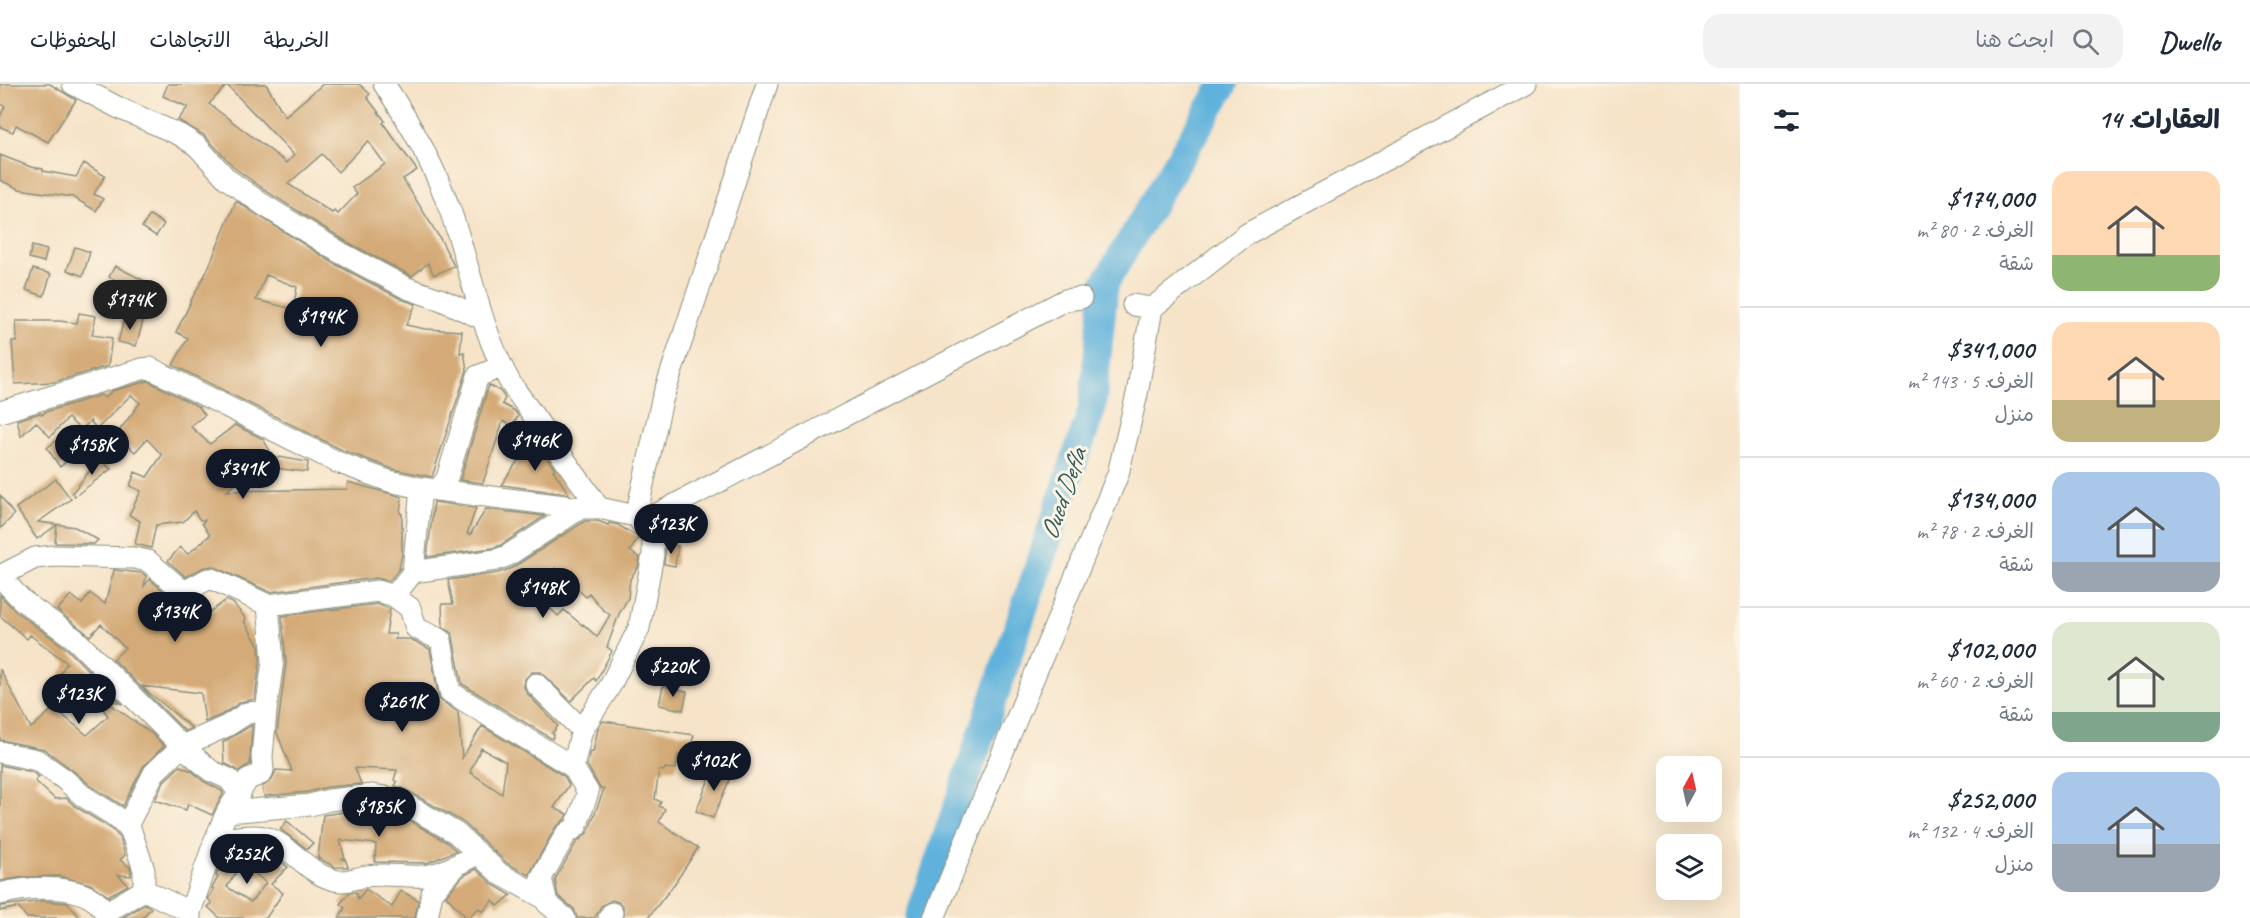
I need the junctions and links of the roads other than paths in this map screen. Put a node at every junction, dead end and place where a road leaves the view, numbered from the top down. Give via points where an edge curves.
1 (73, 84) edge
2 (384, 84) edge
3 (767, 84) edge
4 (1526, 84) edge
5 (1081, 298) dead end
6 (483, 320) junction
7 (501, 367) junction
8 (0, 412) edge
9 (430, 488) junction
10 (590, 508) junction
11 (639, 519) junction
12 (413, 572) junction
13 (0, 576) edge
14 (394, 596) junction
15 (268, 605) junction
16 (536, 684) dead end
17 (266, 711) junction
18 (582, 730) junction
19 (182, 746) junction
20 (0, 752) edge
21 (573, 767) junction
22 (240, 794) junction
23 (227, 812) junction
24 (127, 826) junction
25 (215, 840) junction
26 (477, 854) junction
27 (454, 867) junction
28 (144, 890) junction
29 (0, 894) edge
30 (544, 898) junction
31 (190, 915) edge
32 (103, 916) edge
33 (427, 918) edge
34 (565, 918) edge
35 (934, 918) edge

1 - 6 street via 180,135 197,146 227,179 341,253 407,288
2 - 6 street via 413,127 450,210
3 - 11 street via 662,400
4 - 35 street via 1247,234 1143,307 1137,394 1118,474
5 - 11 street via 1065,300
6 - 7 street
7 - 9 street via 478,376 447,478
7 - 10 street
8 - 9 street via 150,368 338,462 389,481
9 - 10 street
9 - 12 street
10 - 11 street
10 - 12 street via 496,561
11 - 18 street via 653,541 639,628
12 - 14 street
13 - 15 street via 36,558 134,558 147,561 184,592 212,579
13 - 19 street via 23,601 75,639
14 - 15 street via 378,591
14 - 21 street via 410,608 416,628 441,640 450,692
15 - 17 street via 273,661
16 - 18 street
17 - 19 street via 247,713
17 - 22 street via 263,770 248,779
18 - 21 street
19 - 22 street via 211,771 229,778
19 - 24 street via 154,773
20 - 24 street via 37,760
21 - 30 street via 588,792 576,827 566,834 541,878
22 - 23 street
23 - 25 street
23 - 26 street via 373,795 397,799 456,833
24 - 28 street via 144,870
25 - 27 street via 256,836 268,839 317,873 346,882 367,876 424,876
25 - 31 street
26 - 27 street
26 - 30 street via 500,874
27 - 33 street via 432,893
28 - 31 street
28 - 32 street
29 - 32 street via 22,888 57,889 99,904
30 - 34 street

